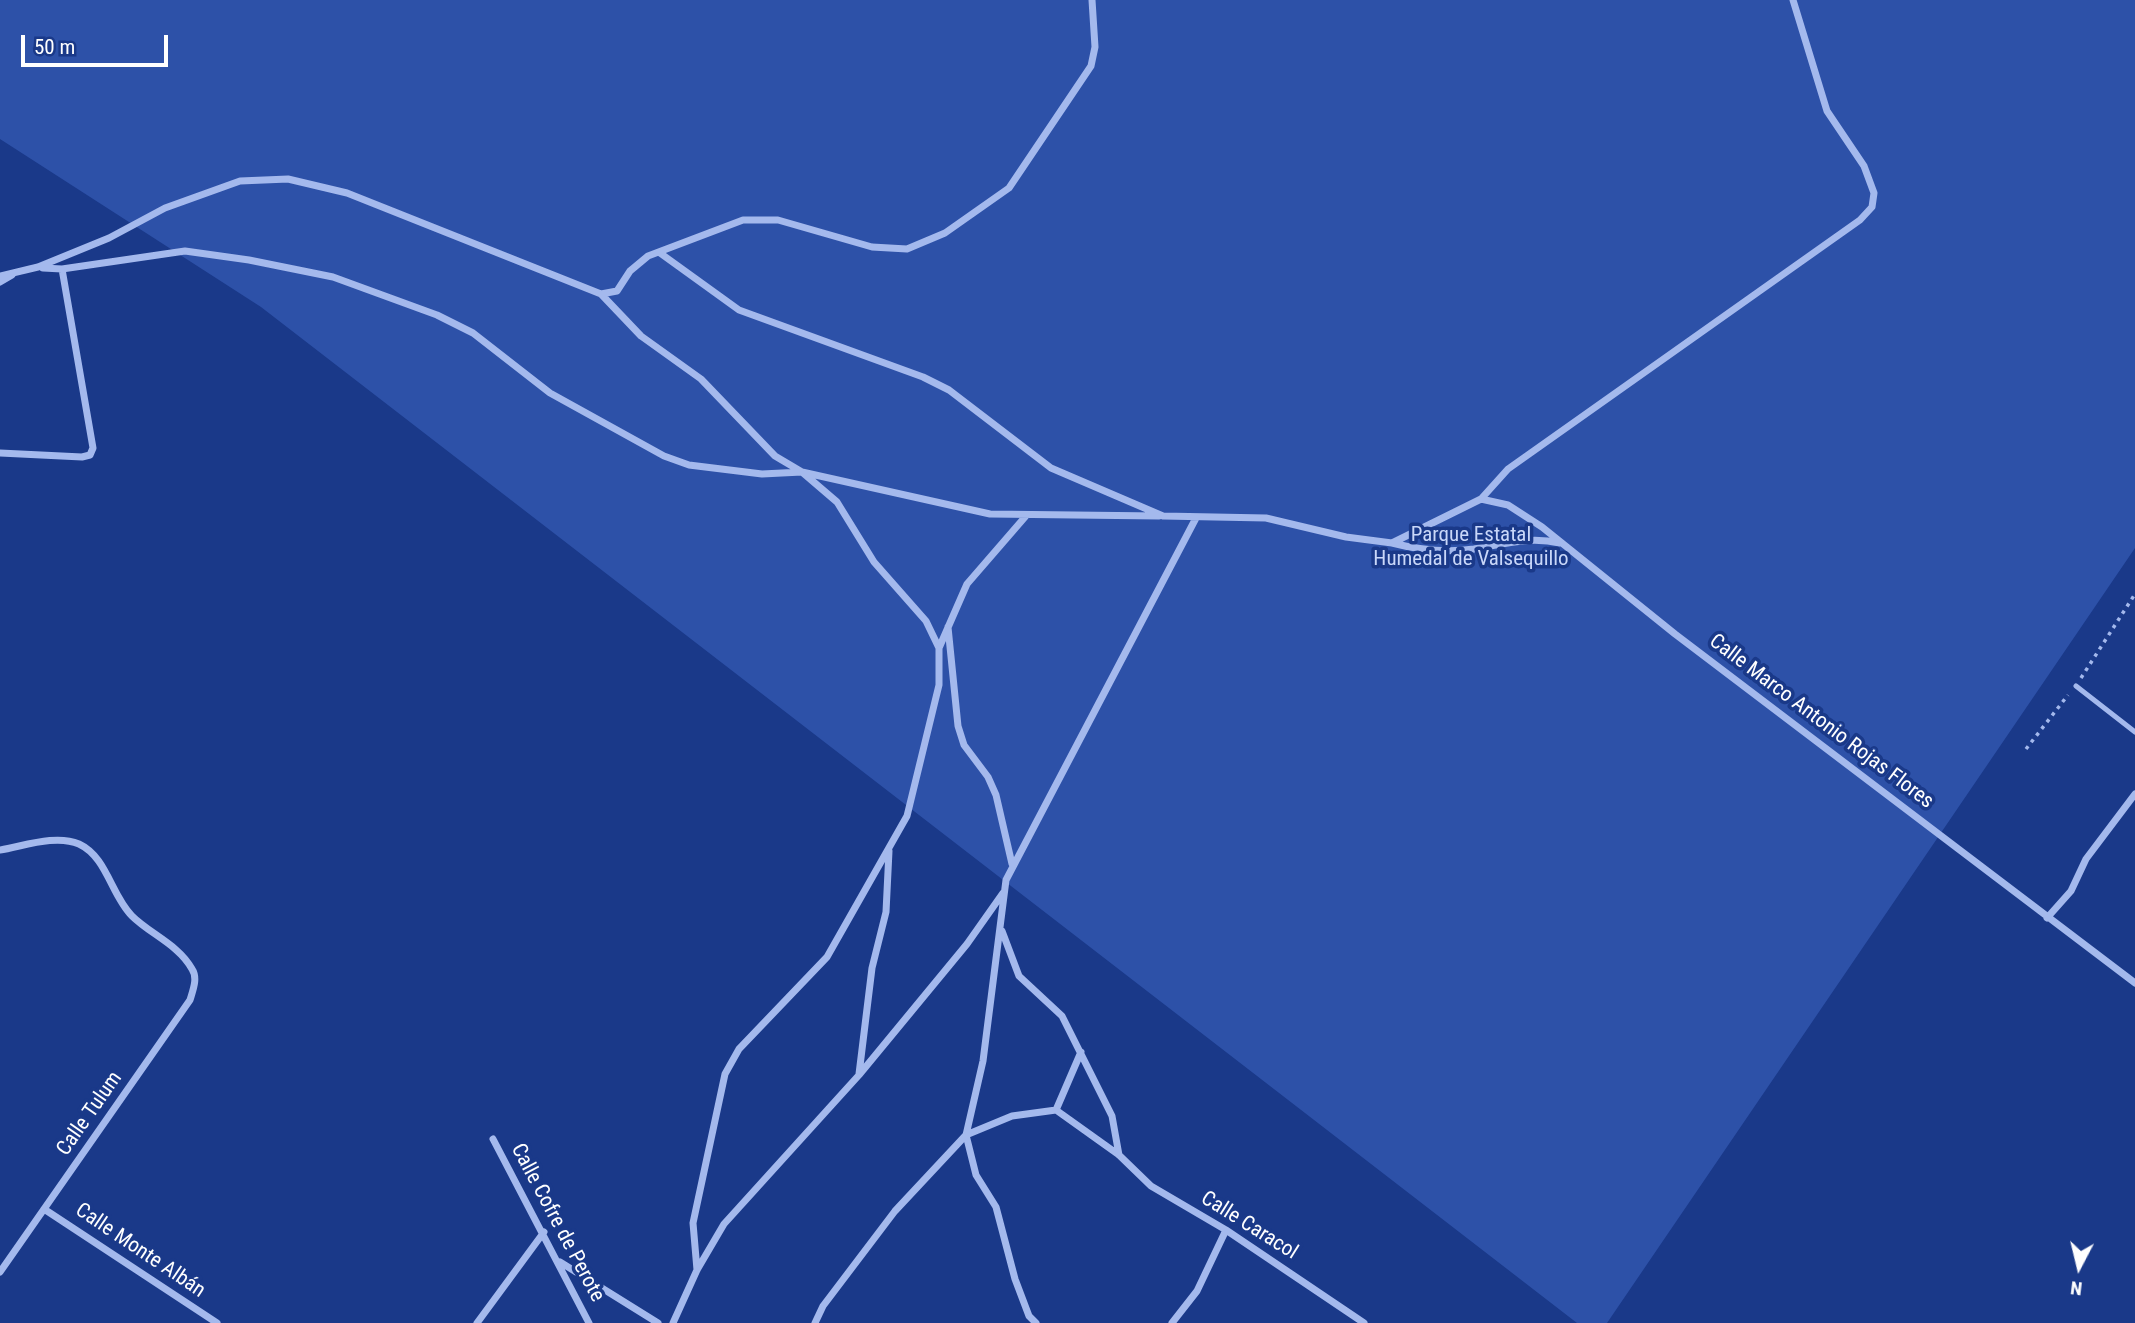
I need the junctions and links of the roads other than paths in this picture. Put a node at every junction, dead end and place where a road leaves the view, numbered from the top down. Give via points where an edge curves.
1 (1092, 0) edge
2 (1097, 0) edge
3 (1793, 0) edge
4 (1094, 9) junction
5 (660, 253) junction
6 (38, 267) junction
7 (62, 269) junction
8 (19, 272) junction
9 (0, 275) edge
10 (0, 282) edge
11 (601, 294) junction
12 (0, 453) edge
13 (802, 472) junction
14 (1481, 499) junction
15 (1163, 516) junction
16 (1025, 517) junction
17 (1196, 518) junction
18 (1392, 543) junction
19 (1561, 543) junction
20 (948, 627) junction
21 (939, 648) junction
22 (2076, 686) road end
23 (2135, 732) edge
24 (2135, 794) edge
25 (889, 848) junction
26 (0, 850) edge
27 (1012, 864) junction
28 (1004, 892) junction
29 (2047, 918) junction
30 (1001, 929) junction
31 (2135, 983) edge
32 (1081, 1052) junction
33 (859, 1075) junction
34 (1055, 1110) junction
35 (966, 1135) junction
36 (493, 1139) dead end
37 (1119, 1155) junction
38 (44, 1209) junction
39 (1226, 1230) junction
40 (544, 1232) junction
41 (560, 1262) junction
42 (697, 1270) junction
43 (0, 1272) edge
44 (216, 1323) edge
45 (477, 1323) edge
46 (589, 1323) edge
47 (658, 1323) edge
48 (673, 1323) edge
49 (815, 1323) edge
50 (1036, 1323) edge
51 (1172, 1323) edge
52 (1364, 1323) edge

1 - 4 street
2 - 4 street
3 - 14 street via 1827,111 1864,166 1874,192 1872,207 1860,220 1508,469
4 - 5 street via 1091,66 1023,172 992,202 945,233 907,249 872,247 778,220 743,220
5 - 11 street via 639,261 617,291
5 - 15 street via 739,310 923,377 949,390 1051,468
6 - 7 street
6 - 8 street
6 - 11 street via 165,208 240,181 288,179 347,193
7 - 12 street via 93,448 90,455 82,457
7 - 13 street via 185,251 333,277 473,333 550,393 677,462 762,474
8 - 9 street
8 - 10 street
11 - 13 street via 641,336 701,379 775,456
13 - 16 street via 990,514
13 - 21 street via 837,502 874,562 926,621
14 - 18 street
14 - 19 street, Calle Marco Antonio Rojas Flores via 1508,505
15 - 16 street
15 - 17 street
16 - 20 street via 979,567
17 - 18 street via 1266,518
17 - 27 street
18 - 19 street via 1434,551 1540,538
19 - 29 street, Calle Marco Antonio Rojas Flores
20 - 21 street
20 - 27 street via 958,726 964,746 996,795
21 - 25 street via 939,685 907,816
22 - 23 lane
24 - 29 street via 2086,859 2071,891
25 - 33 street via 886,912 872,968
25 - 42 street via 827,957 739,1049 725,1074 693,1223
26 - 38 street, Calle Tulum via 63,839 79,844 95,854 131,915 183,956 194,971 190,1000
27 - 28 street
28 - 30 street
28 - 33 street
29 - 31 street, Calle Marco Antonio Rojas Flores
30 - 32 street via 1019,975 1062,1016
30 - 35 street via 983,1061
32 - 34 street
32 - 37 street via 1112,1116
33 - 42 street via 724,1224
34 - 35 street via 1012,1116
34 - 37 street, Calle Caracol
35 - 49 street via 895,1211
35 - 50 street via 976,1175 996,1207 1015,1279
36 - 40 street, Calle Cofre de Perote
37 - 39 street, Calle Caracol via 1152,1186
38 - 43 street, Calle Tulum
38 - 44 street, Calle Monte Albán
39 - 51 street via 1196,1291
39 - 52 street, Calle Caracol
40 - 41 street, Calle Cofre de Perote
40 - 45 street
41 - 46 street, Calle Cofre de Perote
41 - 47 street
42 - 48 street

